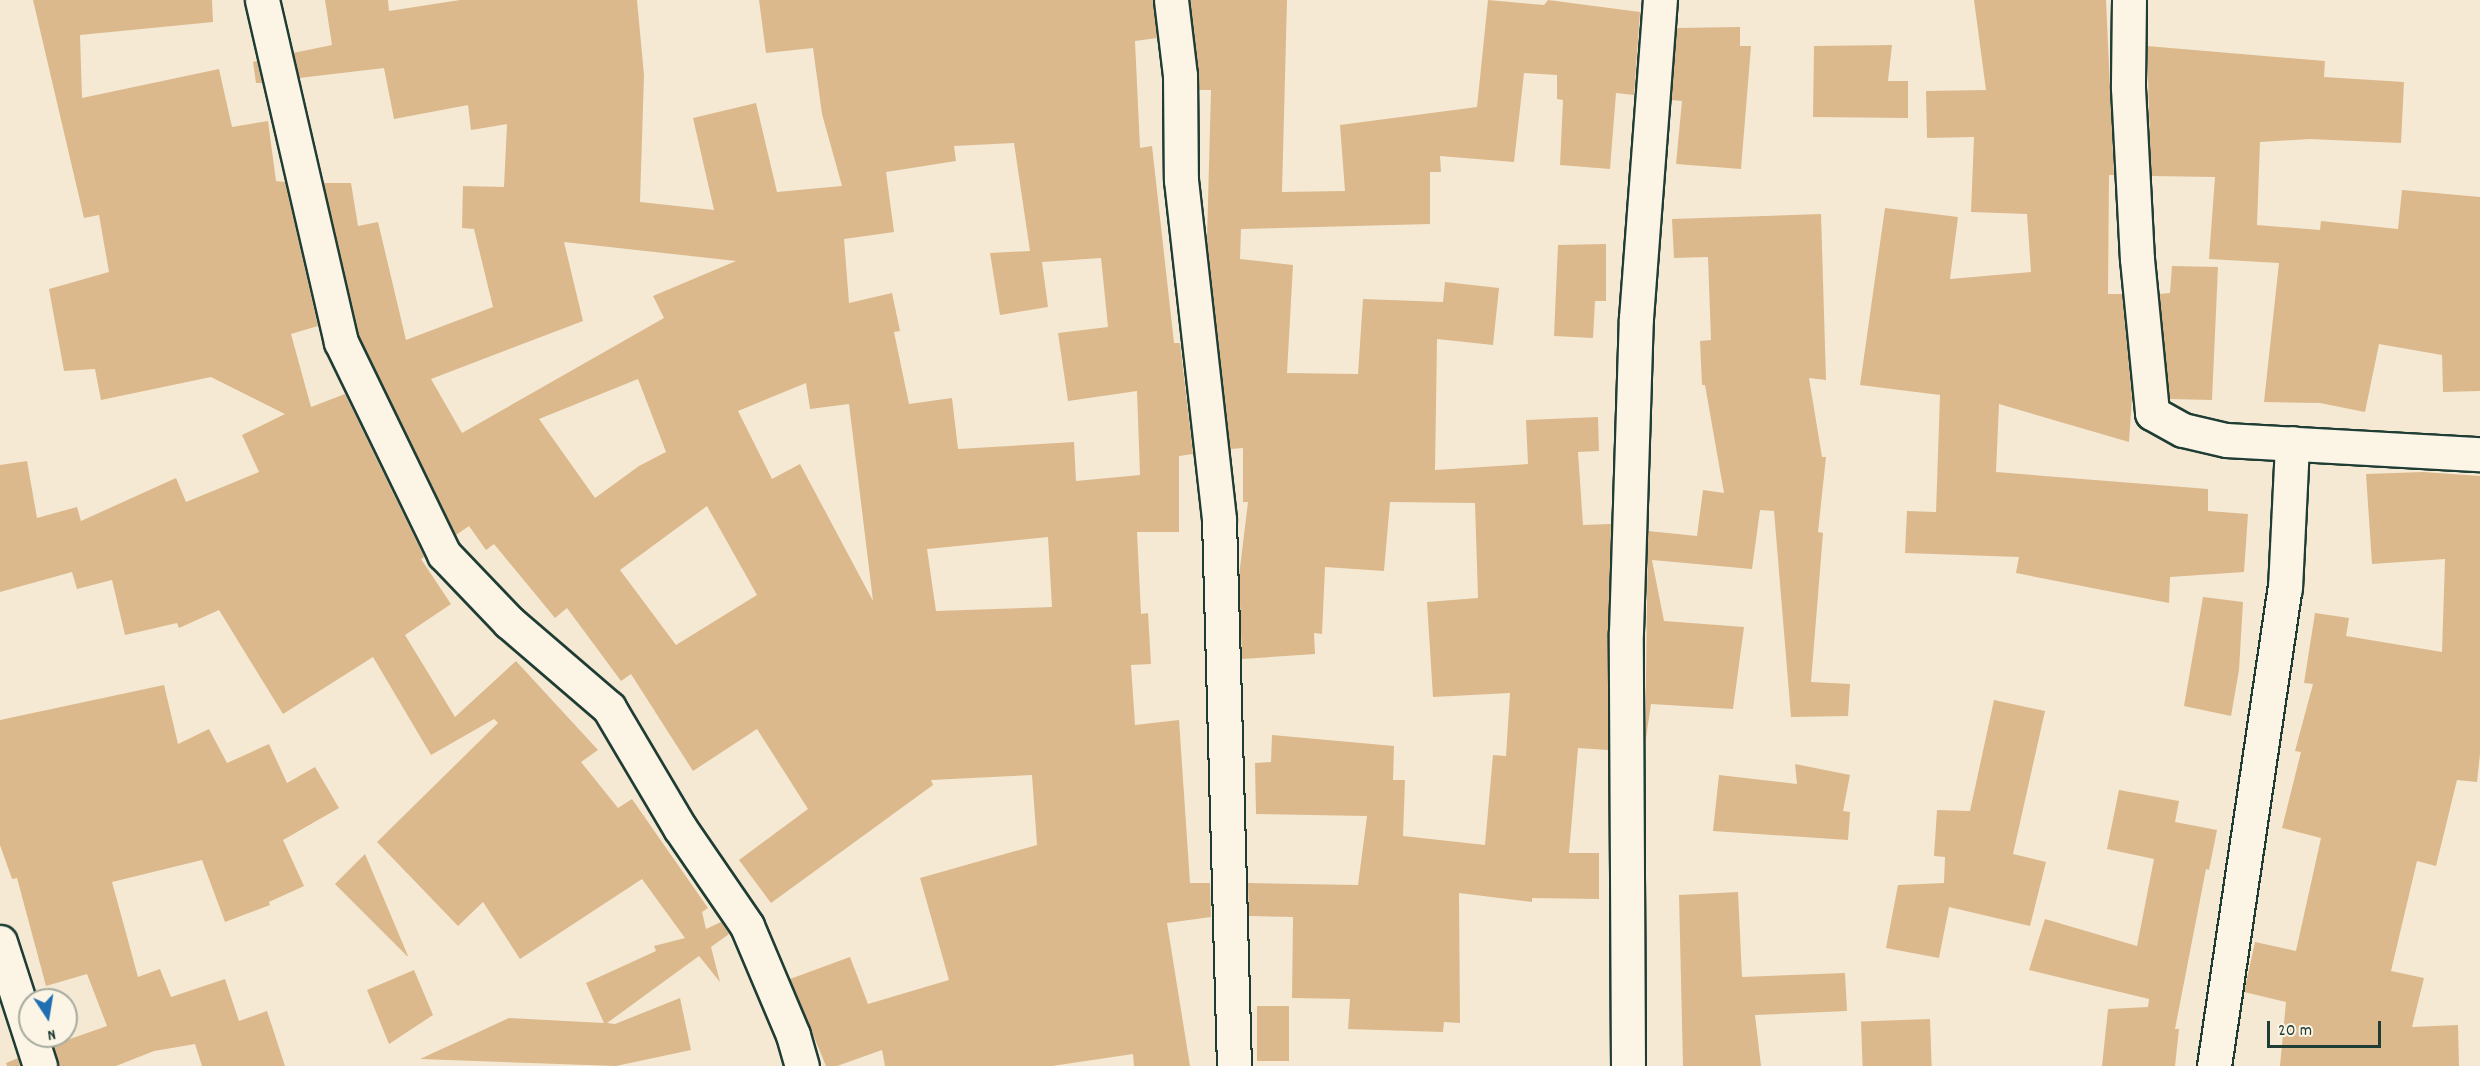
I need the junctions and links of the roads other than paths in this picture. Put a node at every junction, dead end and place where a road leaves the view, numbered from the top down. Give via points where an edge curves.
1 (262, 0) edge
2 (1171, 0) edge
3 (1660, 0) edge
4 (2129, 0) edge
5 (2292, 443) junction
6 (2480, 454) edge
7 (0, 942) edge
8 (40, 1066) edge
9 (801, 1066) edge
10 (1234, 1066) edge
11 (1628, 1066) edge
12 (2214, 1066) edge

1 - 9 street via 341,342 444,554 509,622 609,708 680,828 747,926 793,1035
2 - 10 street via 1180,75 1181,180 1219,520
3 - 11 street via 1636,318 1626,620
4 - 5 street via 2128,88 2136,259 2152,413 2183,430 2226,440
5 - 6 street
5 - 12 street via 2285,588
7 - 8 street

